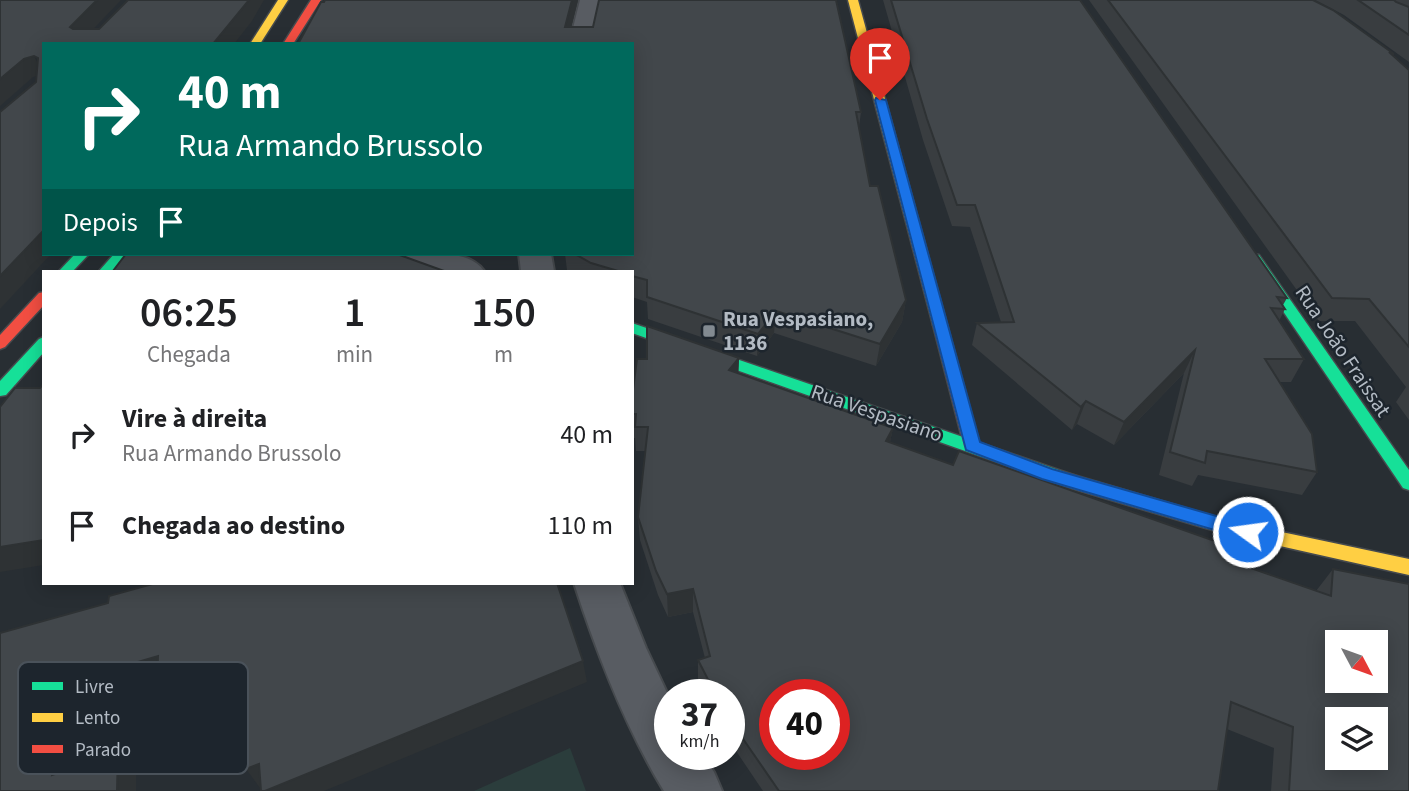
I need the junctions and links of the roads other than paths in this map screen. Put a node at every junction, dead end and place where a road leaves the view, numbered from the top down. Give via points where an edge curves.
1 (283, 0) edge
2 (316, 0) edge
3 (591, 0) edge
4 (853, 0) edge
5 (257, 42) edge
6 (289, 42) edge
7 (581, 42) edge
8 (1241, 239) edge
9 (80, 256) edge
10 (119, 256) edge
11 (422, 256) edge
12 (67, 270) edge
13 (107, 270) edge
14 (464, 270) edge
15 (42, 298) edge
16 (634, 329) edge
17 (0, 344) edge
18 (42, 344) edge
19 (0, 391) edge
20 (972, 446) junction
21 (1409, 483) edge
22 (1409, 567) edge
23 (598, 585) edge
24 (654, 719) edge
25 (682, 770) edge
26 (695, 791) edge

1 - 5 street
2 - 6 street
3 - 7 street
4 - 20 street
8 - 21 street, Rua João Fraissat
9 - 12 street
10 - 13 street
11 - 14 street
15 - 17 street
16 - 20 street, Rua Vespasiano
18 - 19 street
20 - 22 street, Rua Vespasiano via 1048,474 1226,527
23 - 24 street via 622,654
25 - 26 street

